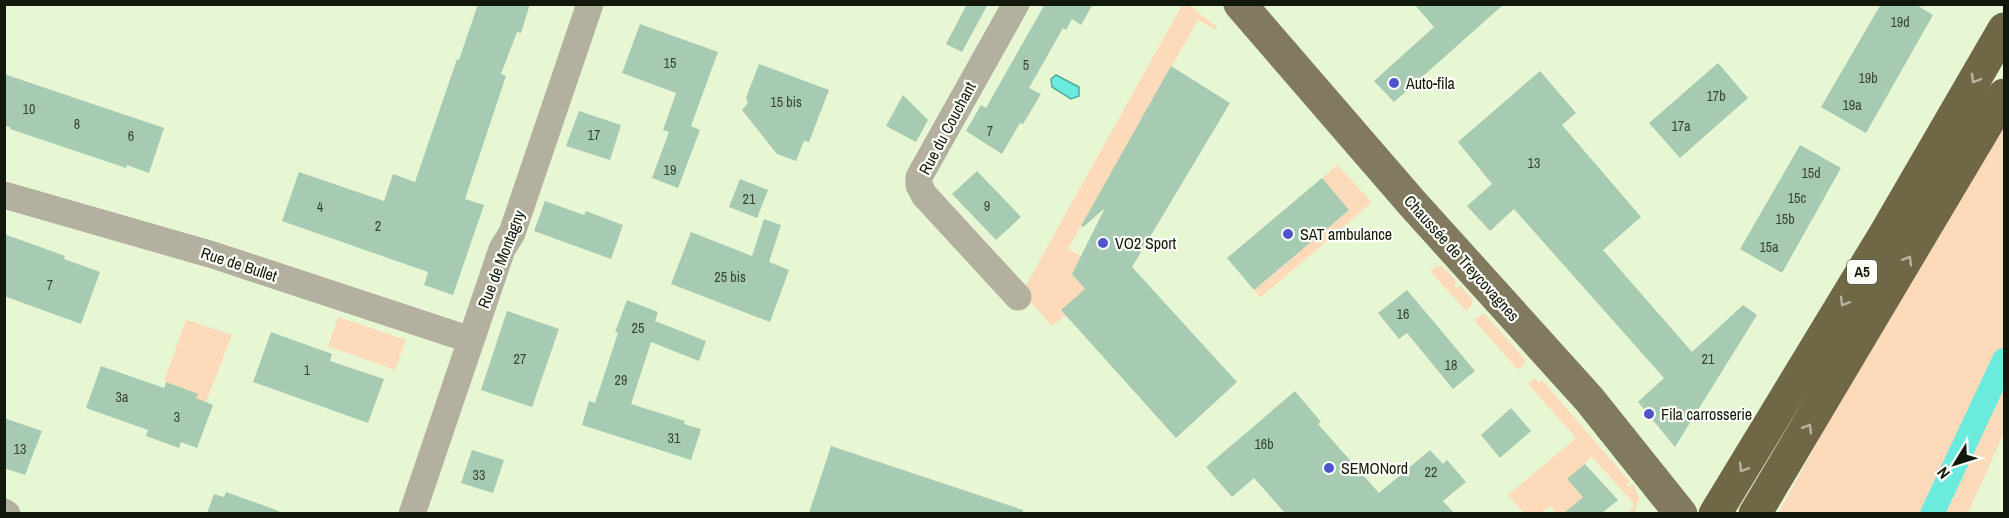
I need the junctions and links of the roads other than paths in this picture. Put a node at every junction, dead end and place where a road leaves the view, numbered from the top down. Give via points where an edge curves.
1 (590, 4) edge
2 (1016, 4) edge
3 (1240, 4) edge
4 (2004, 29) edge
5 (2004, 96) edge
6 (4, 195) edge
7 (1018, 297) dead end
8 (471, 340) junction
9 (412, 513) edge
10 (1681, 513) edge
11 (1715, 513) edge
12 (1755, 513) edge

1 - 8 street, Rue de Montagny
2 - 7 street, Rue du Couchant via 919,177 919,185
3 - 10 main road, Chaussée de Treycovagnes via 1566,373
4 -> 11 highway, A5
12 -> 5 highway, A5
6 - 8 street, Rue de Bullet via 213,255
8 - 9 street, Rue de Montagny

